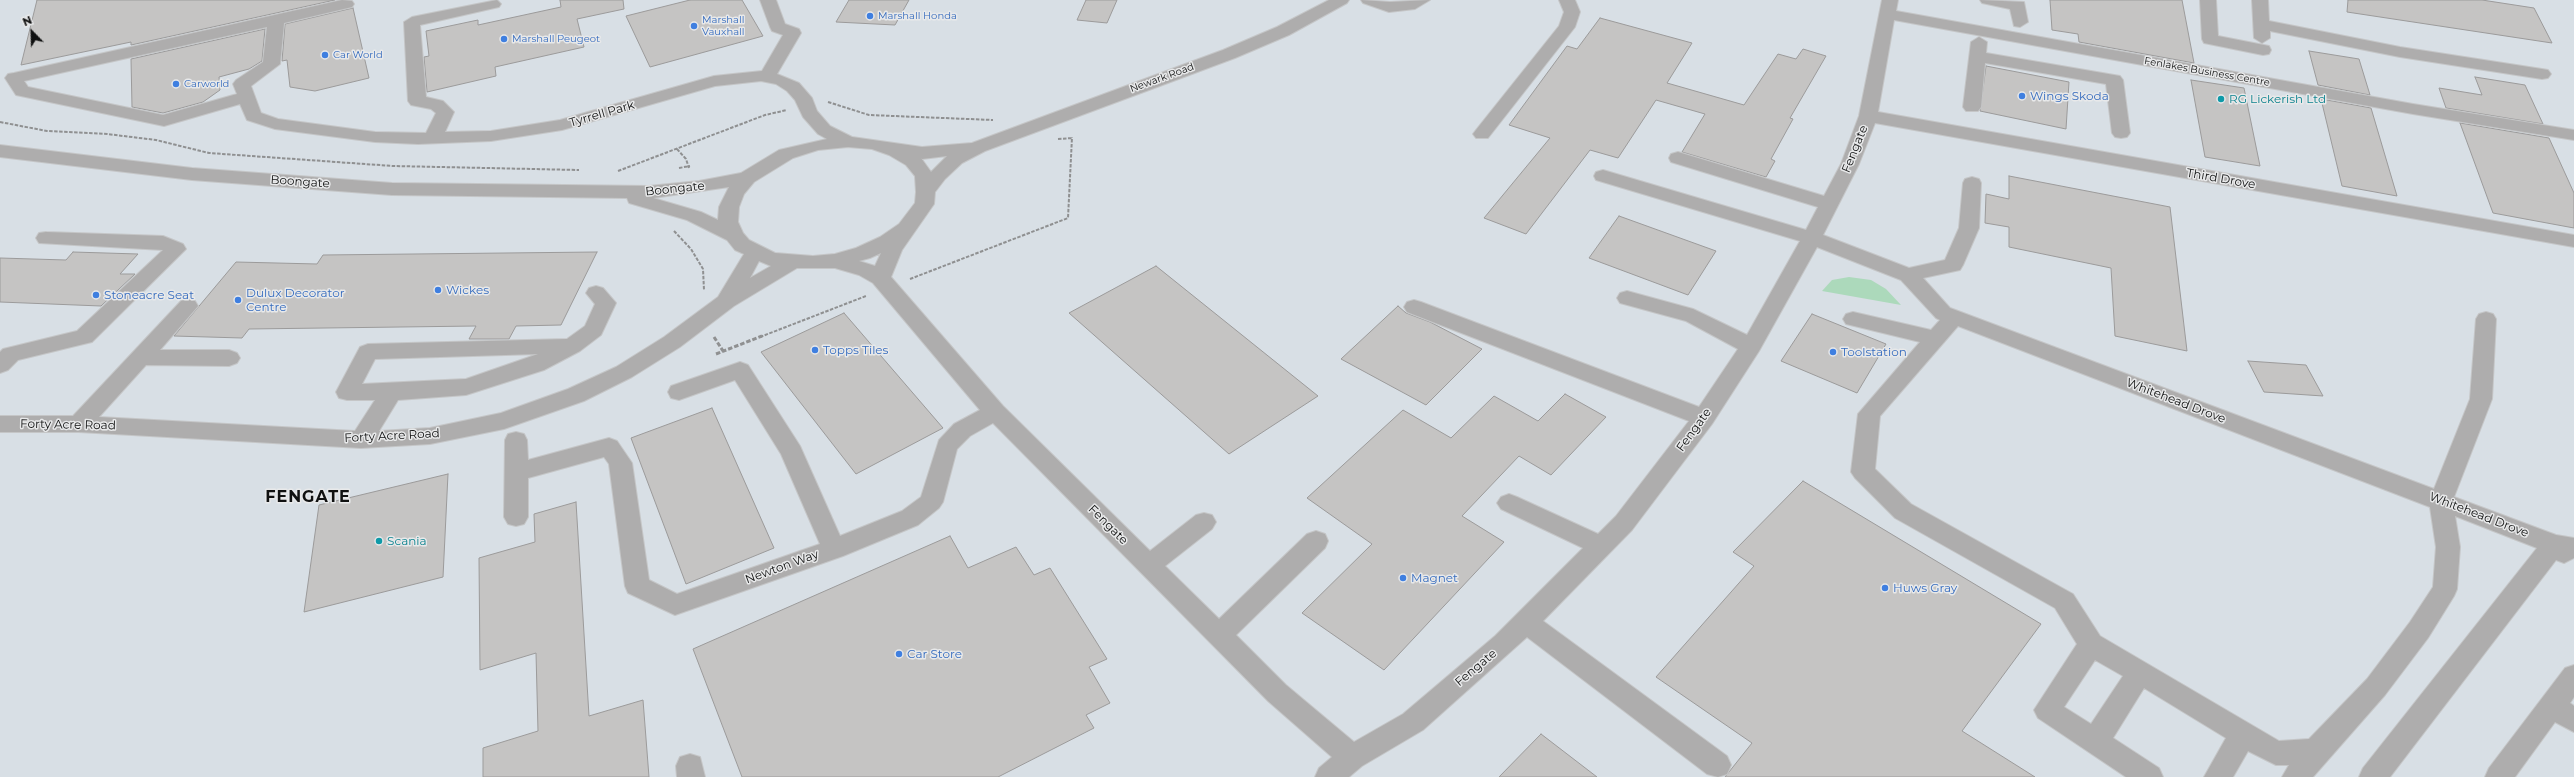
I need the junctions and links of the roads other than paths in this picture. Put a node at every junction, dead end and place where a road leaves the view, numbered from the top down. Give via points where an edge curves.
1 (768, 0) edge
2 (1341, 0) edge
3 (1369, 0) edge
4 (1422, 0) edge
5 (1567, 0) edge
6 (1988, 0) edge
7 (2208, 0) edge
8 (2260, 0) edge
9 (346, 4) dead end
10 (493, 4) dead end
11 (1889, 7) edge
12 (276, 20) junction
13 (2020, 22) dead end
14 (2261, 24) junction
15 (1980, 31) junction
16 (2263, 50) junction
17 (1977, 56) junction
18 (2542, 74) dead end
19 (767, 77) junction
20 (2268, 83) junction
21 (244, 91) junction
22 (1972, 107) dead end
23 (809, 113) junction
24 (1868, 116) junction
25 (2121, 133) dead end
26 (1482, 134) dead end
27 (2574, 135) edge
28 (433, 138) junction
29 (848, 142) junction
30 (978, 146) junction
31 (0, 151) edge
32 (896, 151) junction
33 (786, 154) junction
34 (1678, 158) dead end
35 (1603, 176) dead end
36 (747, 178) junction
37 (1972, 183) dead end
38 (601, 192) junction
39 (926, 192) junction
40 (1830, 204) junction
41 (906, 228) junction
42 (734, 236) junction
43 (46, 238) dead end
44 (1812, 238) junction
45 (2574, 241) edge
46 (754, 253) junction
47 (836, 261) junction
48 (790, 263) junction
49 (1908, 274) junction
50 (884, 283) junction
51 (596, 294) dead end
52 (1627, 298) dead end
53 (727, 301) junction
54 (188, 306) dead end
55 (1414, 307) dead end
56 (1954, 317) junction
57 (1853, 319) dead end
58 (2486, 319) dead end
59 (1934, 338) junction
60 (572, 346) junction
61 (1751, 346) junction
62 (4, 356) edge
63 (141, 357) junction
64 (229, 358) dead end
65 (391, 392) junction
66 (679, 392) dead end
67 (995, 412) junction
68 (1704, 418) junction
69 (0, 424) edge
70 (79, 424) junction
71 (361, 440) junction
72 (516, 440) dead end
73 (516, 472) junction
74 (2441, 501) junction
75 (1509, 503) dead end
76 (516, 517) dead end
77 (1204, 522) dead end
78 (1316, 541) dead end
79 (1601, 546) junction
80 (2564, 546) edge
81 (834, 548) junction
82 (2574, 563) edge
83 (1149, 565) junction
84 (1526, 622) junction
85 (1219, 635) junction
86 (2091, 644) junction
87 (2139, 673) junction
88 (2574, 676) edge
89 (2552, 706) junction
90 (2574, 720) edge
91 (2243, 734) junction
92 (2095, 742) junction
93 (2316, 751) junction
94 (1352, 757) junction
95 (1717, 766) dead end
96 (1329, 777) edge
97 (2149, 777) edge
98 (2218, 777) edge
99 (2296, 777) edge
100 (2373, 777) edge
101 (2499, 777) edge

1 - 19 street via 778,27 794,33
2 - 30 street, Newark Road via 1283,31 1229,54
3 - 4 street via 1389,7 1409,6
5 - 26 street via 1572,12 1567,26
6 - 13 street via 2018,6
7 - 16 street via 2210,39
8 - 14 street
9 - 12 street
10 - 28 street via 412,22 417,101 437,105 445,112
11 - 15 street, Fenlakes Business Centre
11 - 24 street, Fengate
12 - 21 street via 272,64
12 - 21 street via 14,78 22,91 164,121
14 - 16 street
14 - 18 street via 2400,52
15 - 17 street
15 - 20 street, Fenlakes Business Centre
16 - 20 street
17 - 22 street
17 - 25 street via 2114,80
19 - 23 street, Tyrrell Park via 793,87 803,98
19 - 28 street, Tyrrell Park via 738,77 714,81 604,114 528,132
20 - 27 street, Fenlakes Business Centre
21 - 28 street, Tyrrell Park via 253,116 275,124 375,137
23 - 29 street, Tyrrell Park via 824,130
23 - 33 street via 801,134
24 - 40 street, Fengate via 1850,164
24 - 45 street, Third Drove
29 - 32 street via 874,144
29 - 33 street via 817,145
30 - 32 street, Newark Road via 929,152
30 - 39 street, Newark Road via 955,159
31 - 38 street, Boongate via 192,174 384,188
32 - 39 street via 913,161 924,176
33 - 36 street
34 - 40 street
35 - 44 street, Whitehead Drove
36 - 38 street, Boongate via 684,189
36 - 42 street via 735,192 728,207 728,222
37 - 49 street via 1968,228 1953,265
38 - 42 street, Boongate via 650,201
39 - 41 street, Newark Road via 924,204
40 - 44 street, Fengate
41 - 47 street via 887,242
41 - 50 street via 892,250
42 - 46 street
43 - 62 street via 163,242 176,249 84,337
44 - 49 street, Whitehead Drove
44 - 61 street, Fengate
46 - 48 street
46 - 53 street
47 - 48 street
47 - 50 street, Fengate via 866,270
48 - 53 street, Forty Acre Road
49 - 56 street, Whitehead Drove via 1944,313
50 - 67 street, Fengate
51 - 60 street via 606,303 594,330
52 - 61 street via 1693,316
53 - 71 street, Forty Acre Road via 672,342 624,372 576,395 504,421 430,436
54 - 63 street
55 - 68 street
56 - 59 street
56 - 74 street, Whitehead Drove
57 - 59 street
58 - 74 street via 2481,399
59 - 86 street via 1869,414 1862,472 1903,511 2064,601
60 - 65 street via 536,365 466,387
60 - 65 street via 368,352 347,392
61 - 68 street, Fengate
63 - 64 street
63 - 70 street
65 - 71 street
66 - 81 street via 740,370 792,452
67 - 81 street, Newton Way via 962,430 947,446 931,502 910,518
67 - 83 street, Fengate
68 - 79 street, Fengate via 1624,523
69 - 70 street, Forty Acre Road
70 - 71 street, Forty Acre Road
72 - 73 street
73 - 76 street
73 - 81 street, Newton Way via 609,447 620,463 638,586 676,605
74 - 80 street, Whitehead Drove
74 - 93 street via 2448,547 2445,589 2376,687
75 - 79 street
77 - 83 street
78 - 85 street
79 - 84 street, Fengate
80 - 82 street
80 - 100 street
83 - 85 street, Fengate
84 - 94 street, Fengate via 1413,722
84 - 95 street
85 - 94 street, Fengate via 1277,693
86 - 87 street
86 - 92 street via 2047,710
87 - 91 street
87 - 92 street
88 - 89 street
89 - 90 street
89 - 101 street
91 - 93 street via 2276,753
91 - 98 street
92 - 97 street
93 - 99 street
94 - 96 street, Fengate

